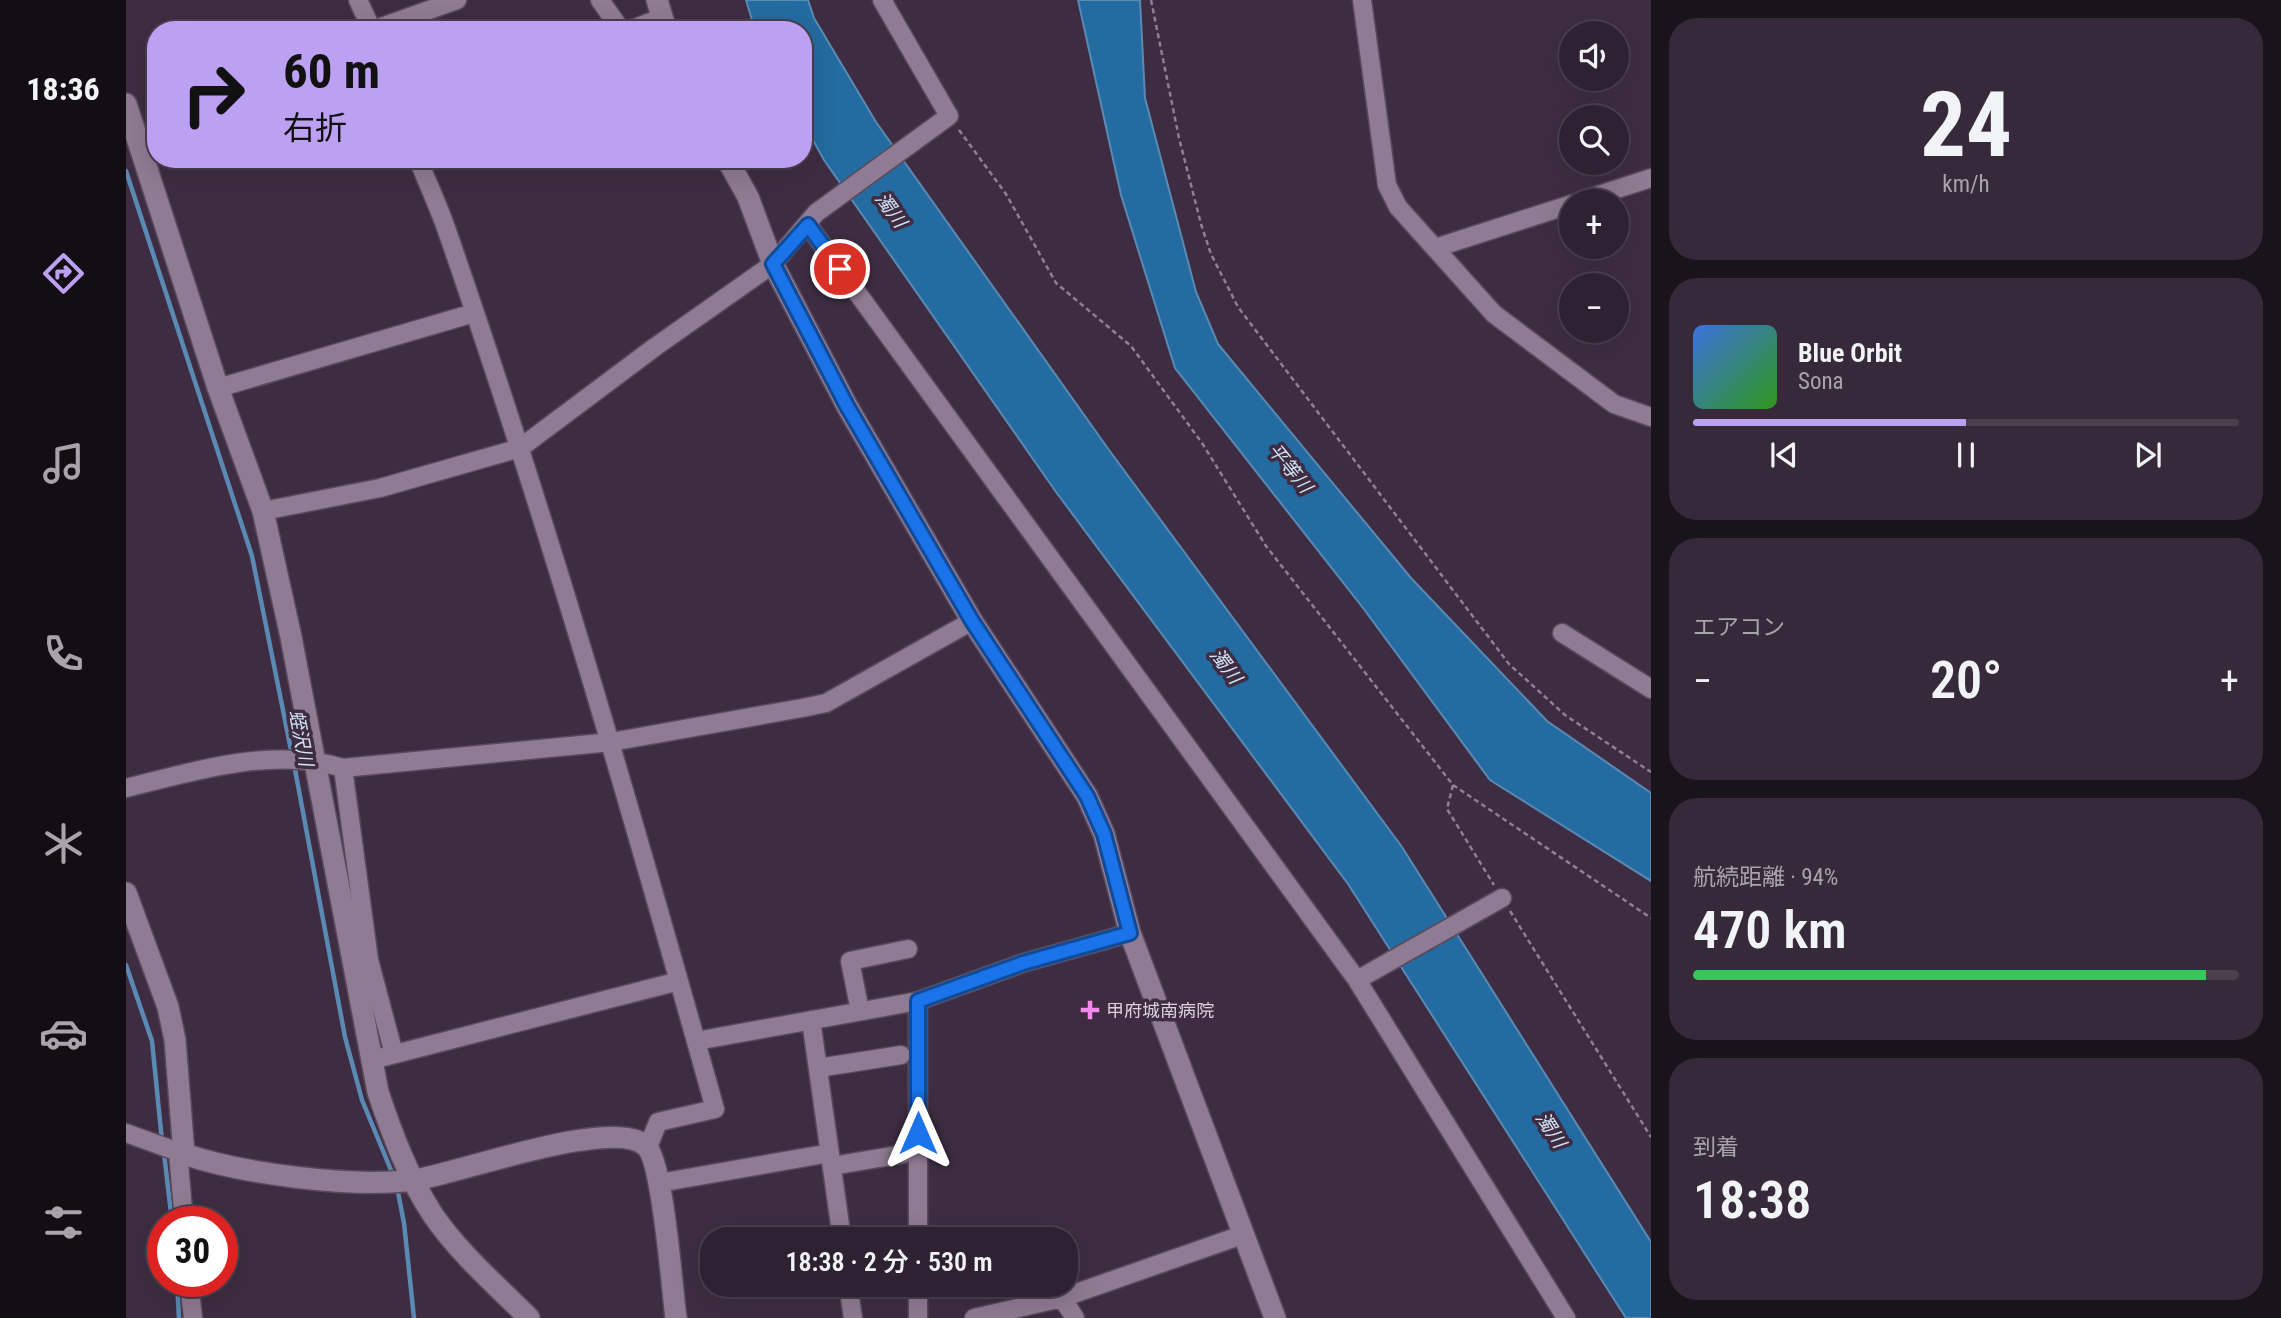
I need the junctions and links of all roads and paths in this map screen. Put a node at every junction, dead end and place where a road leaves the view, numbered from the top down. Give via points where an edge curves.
1 (358, 0) edge
2 (457, 0) edge
3 (600, 0) edge
4 (882, 0) edge
5 (1151, 0) edge
6 (1362, 0) edge
7 (368, 21) edge
8 (398, 21) edge
9 (615, 21) edge
10 (126, 104) edge
11 (943, 120) junction
12 (422, 168) edge
13 (732, 168) edge
14 (1651, 178) edge
15 (1617, 189) edge
16 (1559, 208) edge
17 (812, 219) junction
18 (1435, 248) junction
19 (773, 264) junction
20 (474, 313) junction
21 (218, 388) junction
22 (1651, 417) edge
23 (520, 448) junction
24 (263, 511) junction
25 (972, 621) junction
26 (1562, 633) dead end
27 (1651, 689) edge
28 (611, 742) junction
29 (309, 760) junction
30 (343, 768) junction
31 (1651, 772) edge
32 (1453, 785) junction
33 (126, 788) edge
34 (126, 893) edge
35 (1496, 902) junction
36 (1651, 918) edge
37 (1130, 933) junction
38 (908, 949) dead end
39 (1363, 977) junction
40 (679, 981) junction
41 (367, 984) junction
42 (918, 1001) junction
43 (860, 1012) junction
44 (811, 1020) junction
45 (696, 1041) junction
46 (394, 1054) junction
47 (901, 1055) dead end
48 (372, 1060) junction
49 (818, 1068) junction
50 (126, 1133) edge
51 (1651, 1137) edge
52 (648, 1147) junction
53 (179, 1152) junction
54 (903, 1153) dead end
55 (831, 1159) junction
56 (401, 1180) junction
57 (659, 1183) junction
58 (183, 1206) edge
59 (840, 1227) edge
60 (918, 1227) edge
61 (1242, 1235) junction
62 (191, 1297) edge
63 (850, 1297) edge
64 (918, 1297) edge
65 (1062, 1298) junction
66 (193, 1318) edge
67 (529, 1318) edge
68 (676, 1318) edge
69 (853, 1318) edge
70 (918, 1318) edge
71 (974, 1318) edge
72 (1075, 1318) edge
73 (1275, 1318) edge
74 (1566, 1318) edge

1 - 7 street
2 - 8 street
3 - 9 street
4 - 11 street
5 - 31 path via 1201,224 1238,307 1509,664 1565,715
6 - 18 street via 1387,185 1398,207
10 - 21 street
11 - 17 street
11 - 32 path via 1006,194 1056,283 1131,346 1202,443 1266,546
12 - 20 street
13 - 19 street
14 - 15 street
16 - 18 street
17 - 19 street
17 - 39 street
18 - 22 street via 1494,314 1614,404
19 - 23 street
19 - 25 street via 847,406
20 - 21 street
20 - 23 street
21 - 24 street
23 - 24 street via 380,488
23 - 28 street
24 - 29 street
25 - 28 street via 826,703
25 - 37 street via 1087,796 1104,834
26 - 27 street
28 - 30 street
28 - 40 street
29 - 30 street
29 - 33 street via 212,767
29 - 41 street
30 - 41 street via 369,960
32 - 35 path via 1447,809
32 - 36 path
34 - 53 street via 176,1040
35 - 39 street
35 - 51 path
37 - 42 street via 1023,963
37 - 61 street
38 - 43 street via 850,961
39 - 74 street
40 - 45 street
40 - 46 street
41 - 46 street
41 - 48 street
42 - 43 street
42 - 60 street
43 - 44 street
44 - 45 street
44 - 49 street
45 - 52 street via 715,1109 657,1122
46 - 48 street
47 - 49 street
48 - 56 street
49 - 55 street
50 - 53 street
52 - 56 street via 632,1138 594,1136
52 - 57 street
53 - 56 street via 213,1164 257,1171 361,1182
53 - 58 street
54 - 55 street
55 - 57 street
55 - 59 street
56 - 67 street
57 - 68 street
61 - 65 street
61 - 73 street
62 - 66 street
63 - 69 street
64 - 70 street
65 - 71 street
65 - 72 street

